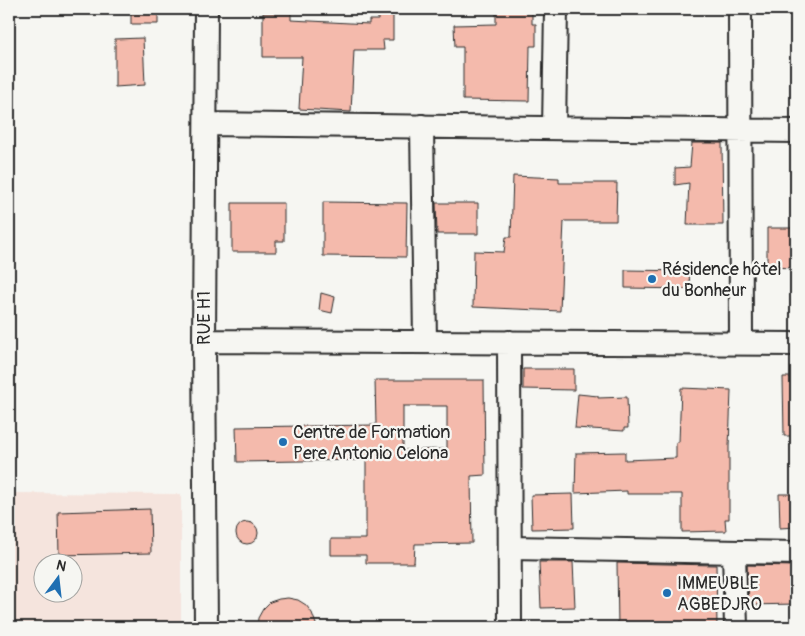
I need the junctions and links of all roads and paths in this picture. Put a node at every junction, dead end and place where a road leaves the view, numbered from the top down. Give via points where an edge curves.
1 (206, 9) edge
2 (556, 9) edge
3 (740, 9) edge
4 (206, 124) junction
5 (422, 126) junction
6 (554, 128) junction
7 (796, 130) edge
8 (741, 131) junction
9 (204, 341) junction
10 (425, 341) junction
11 (509, 342) junction
12 (741, 343) junction
13 (796, 344) edge
14 (510, 548) junction
15 (734, 553) junction
16 (796, 553) edge
17 (206, 627) edge
18 (510, 627) edge
19 (736, 627) edge

1 - 4 street, RUE H1
2 - 6 street
3 - 8 street
4 - 5 street
4 - 9 street, RUE H1
5 - 6 street
5 - 10 street
6 - 8 street
7 - 8 street
8 - 12 street
9 - 10 street
9 - 17 street, RUE H1
10 - 11 street
11 - 12 street
11 - 14 street
12 - 13 street
14 - 15 street
14 - 18 street
15 - 16 street
15 - 19 street

